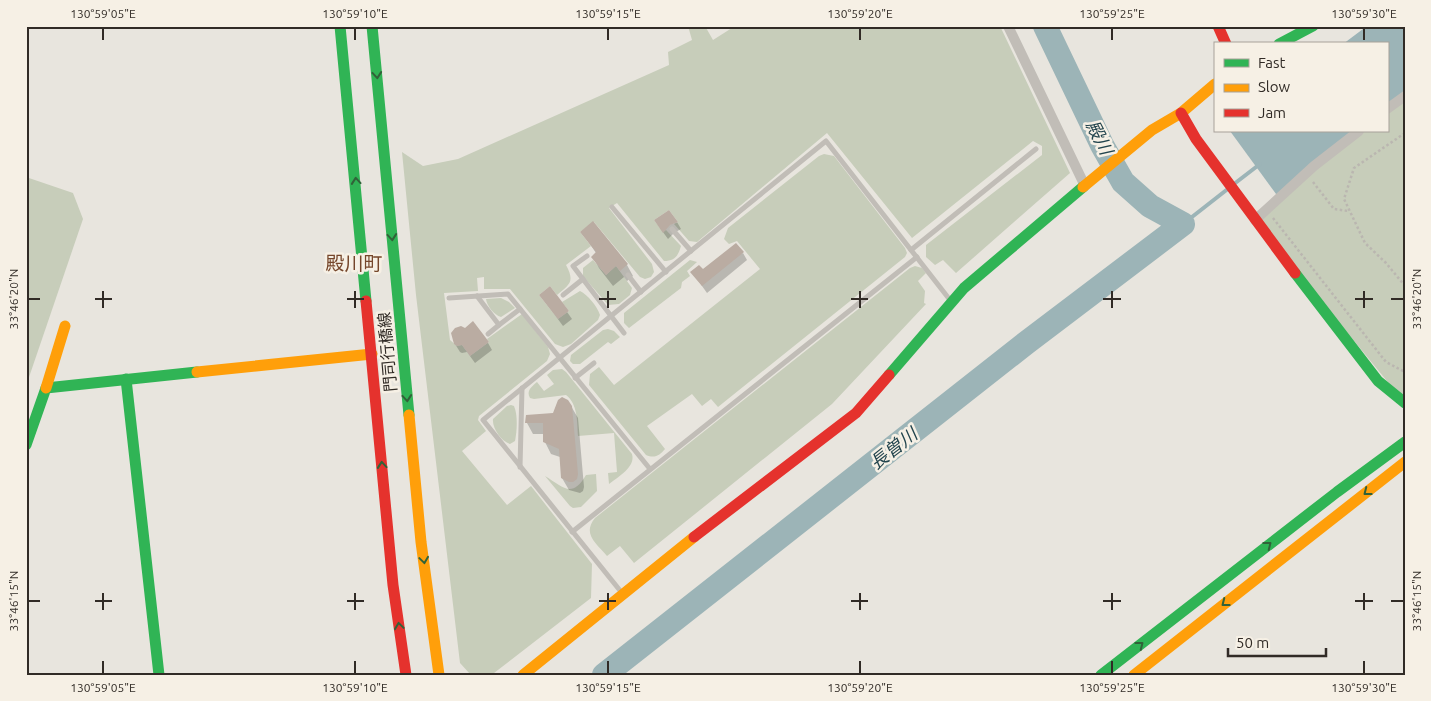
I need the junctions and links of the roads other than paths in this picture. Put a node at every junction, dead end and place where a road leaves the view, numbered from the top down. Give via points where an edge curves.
1 (340, 26) edge
2 (372, 26) edge
3 (1008, 26) edge
4 (1218, 26) edge
5 (1313, 26) edge
6 (1225, 42) edge
7 (1284, 42) edge
8 (1214, 85) edge
9 (1405, 96) edge
10 (1388, 108) edge
11 (1181, 113) junction
12 (1358, 132) edge
13 (1036, 149) dead end
14 (1088, 182) junction
15 (612, 207) dead end
16 (1255, 220) junction
17 (672, 229) dead end
18 (911, 250) junction
19 (691, 251) junction
20 (587, 256) dead end
21 (916, 257) junction
22 (666, 272) junction
23 (628, 275) dead end
24 (583, 279) junction
25 (641, 292) junction
26 (562, 295) dead end
27 (477, 296) junction
28 (448, 298) dead end
29 (951, 302) junction
30 (520, 309) junction
31 (611, 316) junction
32 (499, 325) junction
33 (65, 326) dead end
34 (624, 332) dead end
35 (488, 334) dead end
36 (372, 354) junction
37 (559, 358) junction
38 (594, 363) dead end
39 (574, 378) junction
40 (126, 380) junction
41 (46, 388) junction
42 (522, 388) junction
43 (1405, 403) edge
44 (1405, 442) edge
45 (26, 445) edge
46 (1405, 462) edge
47 (520, 467) junction
48 (650, 470) junction
49 (572, 532) junction
50 (622, 594) junction
51 (159, 675) edge
52 (406, 675) edge
53 (439, 675) edge
54 (523, 675) edge
55 (1101, 675) edge
56 (1134, 675) edge

36 -> 1 street, 門司行橋線
2 -> 53 street, 門司行橋線 via 421,542
3 - 14 street
4 - 6 street
5 - 7 street
8 - 11 street
9 - 10 street
11 - 14 street via 1152,130
11 - 16 street via 1196,140
12 - 16 street via 1306,173
13 - 18 lane
14 - 29 street
15 - 22 lane
16 - 43 street via 1378,381
17 - 19 lane
18 - 19 lane via 826,141
18 - 21 lane
19 - 22 lane
20 - 24 lane via 573,266
21 - 29 lane
21 - 48 lane
22 - 25 lane
23 - 25 lane
24 - 26 lane
24 - 31 lane
25 - 31 lane
27 - 28 lane
27 - 30 lane via 508,294
27 - 32 lane
29 - 50 street via 856,412
30 - 32 lane
30 - 37 lane
31 - 34 lane
31 - 37 lane
32 - 35 lane
33 - 41 street
36 - 40 street
52 -> 36 street, 門司行橋線 via 393,585
37 - 39 lane
37 - 42 lane
38 - 39 lane
39 - 48 lane
40 - 41 street
40 - 51 street
41 - 45 street
42 - 47 lane
42 - 47 lane via 483,420
55 -> 44 street
46 -> 56 street
47 - 49 lane
48 - 49 lane
49 - 50 lane
50 - 54 street

